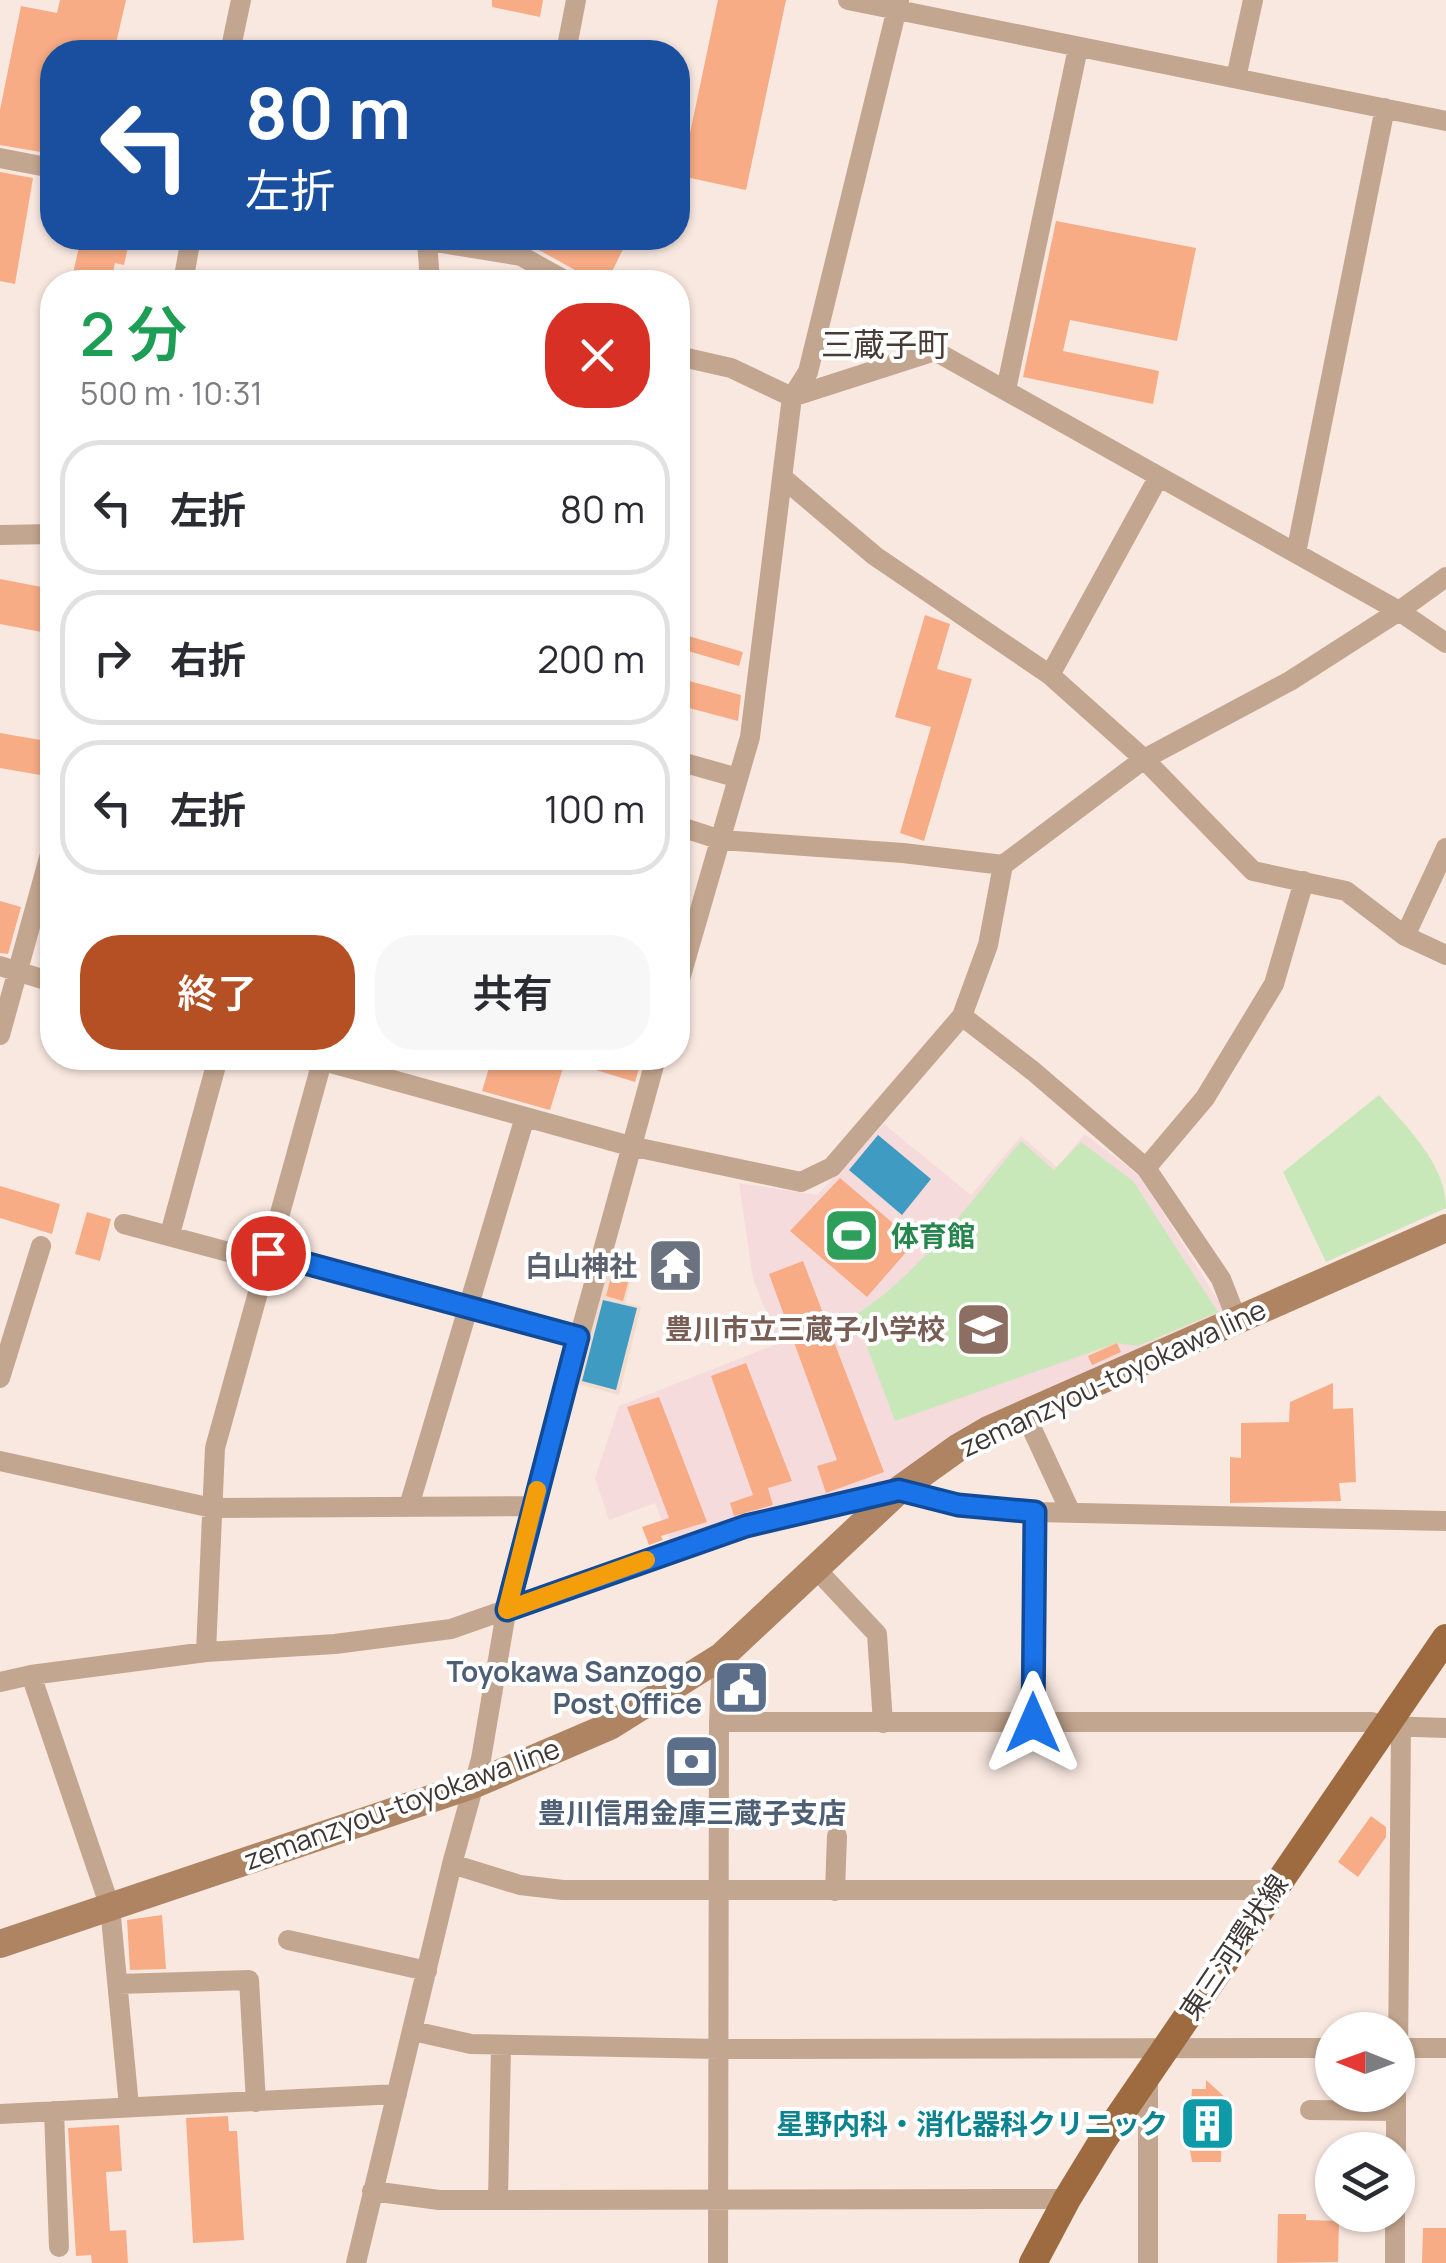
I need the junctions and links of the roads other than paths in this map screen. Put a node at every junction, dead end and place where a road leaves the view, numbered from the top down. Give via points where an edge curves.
1 (240, 0) edge
2 (576, 0) edge
3 (848, 0) edge
4 (1253, 0) edge
5 (898, 5) edge
6 (232, 40) edge
7 (568, 40) edge
8 (1078, 48) junction
9 (1236, 78) junction
10 (1385, 108) junction
11 (1446, 121) edge
12 (0, 158) edge
13 (40, 166) edge
14 (527, 250) edge
15 (553, 270) edge
16 (690, 359) edge
17 (1006, 390) junction
18 (792, 397) junction
19 (784, 478) junction
20 (1158, 478) junction
21 (40, 534) edge
22 (0, 535) edge
23 (1296, 553) junction
24 (1446, 577) edge
25 (1400, 611) junction
26 (1446, 643) edge
27 (1050, 675) junction
28 (1144, 759) junction
29 (690, 764) edge
30 (738, 778) junction
31 (690, 830) edge
32 (721, 840) junction
33 (1446, 848) edge
34 (1003, 865) junction
35 (40, 881) edge
36 (1304, 881) junction
37 (1405, 936) junction
38 (690, 945) edge
39 (1446, 955) edge
40 (9, 969) edge
41 (40, 978) edge
42 (962, 1016) junction
43 (0, 1035) edge
44 (215, 1070) edge
45 (317, 1070) edge
46 (362, 1070) edge
47 (652, 1070) edge
48 (525, 1117) junction
49 (630, 1146) junction
50 (1146, 1168) junction
51 (124, 1224) dead end
52 (1446, 1228) edge
53 (170, 1234) junction
54 (41, 1246) dead end
55 (267, 1257) junction
56 (469, 1306) junction
57 (1237, 1320) junction
58 (578, 1337) junction
59 (0, 1378) edge
60 (1025, 1414) junction
61 (0, 1461) edge
62 (899, 1490) junction
63 (410, 1506) junction
64 (533, 1506) junction
65 (212, 1508) junction
66 (1070, 1511) junction
67 (1035, 1512) junction
68 (1446, 1521) edge
69 (817, 1570) junction
70 (507, 1610) junction
71 (1446, 1638) edge
72 (206, 1652) junction
73 (722, 1656) junction
74 (31, 1675) junction
75 (0, 1682) edge
76 (719, 1722) junction
77 (883, 1723) junction
78 (1033, 1723) junction
79 (1393, 1727) junction
80 (1446, 1728) edge
81 (475, 1784) junction
82 (837, 1836) dead end
83 (452, 1864) junction
84 (1273, 1890) junction
85 (720, 1891) junction
86 (835, 1891) junction
87 (110, 1907) junction
88 (288, 1940) dead end
89 (0, 1944) edge
90 (427, 1971) junction
91 (118, 1984) junction
92 (1397, 2012) edge
93 (413, 2031) junction
94 (501, 2045) junction
95 (1167, 2046) junction
96 (1315, 2048) edge
97 (1446, 2048) edge
98 (720, 2049) junction
99 (1415, 2050) edge
100 (1148, 2074) junction
101 (397, 2094) junction
102 (256, 2102) junction
103 (129, 2106) junction
104 (54, 2110) junction
105 (1310, 2110) dead end
106 (1315, 2110) edge
107 (0, 2114) edge
108 (372, 2191) junction
109 (718, 2197) junction
110 (498, 2199) junction
111 (1067, 2199) junction
112 (1396, 2232) edge
113 (59, 2247) dead end
114 (356, 2263) edge
115 (718, 2263) edge
116 (1034, 2263) edge
117 (1148, 2263) edge
118 (1395, 2263) edge

1 - 6 street
2 - 7 street
3 - 5 street
4 - 9 street
5 - 8 street
5 - 18 street via 808,372
8 - 9 street
8 - 17 street
9 - 10 street
10 - 11 street
10 - 23 street
12 - 13 street
14 - 15 street
16 - 18 street via 731,368
17 - 18 street via 936,351
17 - 20 street
18 - 19 street
19 - 27 street via 875,556
19 - 30 street via 750,737
20 - 23 street
20 - 27 street
21 - 22 street
23 - 25 street
24 - 25 street
25 - 26 street
25 - 28 street via 1290,681
27 - 28 street
28 - 34 street
28 - 36 street via 1254,870
29 - 30 street
30 - 32 street
31 - 32 street
32 - 34 street
32 - 38 street
33 - 37 street
34 - 42 street via 988,945
35 - 40 street
36 - 37 street via 1346,891
36 - 50 street via 1274,984 1205,1098
37 - 39 street
40 - 41 street
40 - 43 street
42 - 49 street via 832,1167 801,1182
42 - 50 street
44 - 53 street
45 - 55 street
46 - 48 street
47 - 49 street
48 - 49 street
48 - 56 street
49 - 58 street
50 - 57 street via 1221,1280
51 - 53 street
52 - 57 main road, zemanzyou-toyokawa line
53 - 55 street
54 - 59 street
55 - 56 street
55 - 65 street via 215,1448
56 - 58 street
56 - 63 street
57 - 60 main road, zemanzyou-toyokawa line
58 - 64 street
60 - 62 main road, zemanzyou-toyokawa line via 959,1446
60 - 66 street
61 - 65 street
62 - 67 street via 958,1505
62 - 69 main road, zemanzyou-toyokawa line
62 - 70 street via 746,1526
63 - 64 street
63 - 65 street
64 - 70 street
65 - 72 street
66 - 67 street
66 - 68 street
67 - 78 street
69 - 73 main road, zemanzyou-toyokawa line
69 - 77 street via 877,1634
70 - 72 street via 451,1629
70 - 81 street
71 - 79 main road, 東三河環状線
72 - 74 street
73 - 76 street
73 - 81 main road, zemanzyou-toyokawa line via 610,1726
74 - 75 street
74 - 87 street
76 - 77 street
76 - 85 street
77 - 78 street
78 - 79 street
79 - 80 street
79 - 84 main road, 東三河環状線
79 - 92 street
81 - 83 street
81 - 87 main road, zemanzyou-toyokawa line
82 - 86 street
83 - 85 street via 563,1890
83 - 90 street
84 - 86 street
84 - 95 main road, 東三河環状線
85 - 86 street
85 - 98 street
87 - 89 main road, zemanzyou-toyokawa line
87 - 91 street
88 - 90 street
90 - 93 street
91 - 102 street via 249,1980
91 - 103 street
93 - 94 street
93 - 101 street
94 - 98 street
94 - 110 street
95 - 96 street
95 - 98 street
95 - 100 main road, 東三河環状線
97 - 99 street
98 - 109 street
100 - 111 main road, 東三河環状線
100 - 117 street
101 - 102 street
101 - 108 street
102 - 103 street
103 - 104 street
104 - 107 street
104 - 113 street
105 - 106 street
108 - 110 street
108 - 114 street
109 - 110 street
109 - 111 street
109 - 115 street
111 - 116 main road, 東三河環状線
112 - 118 street

